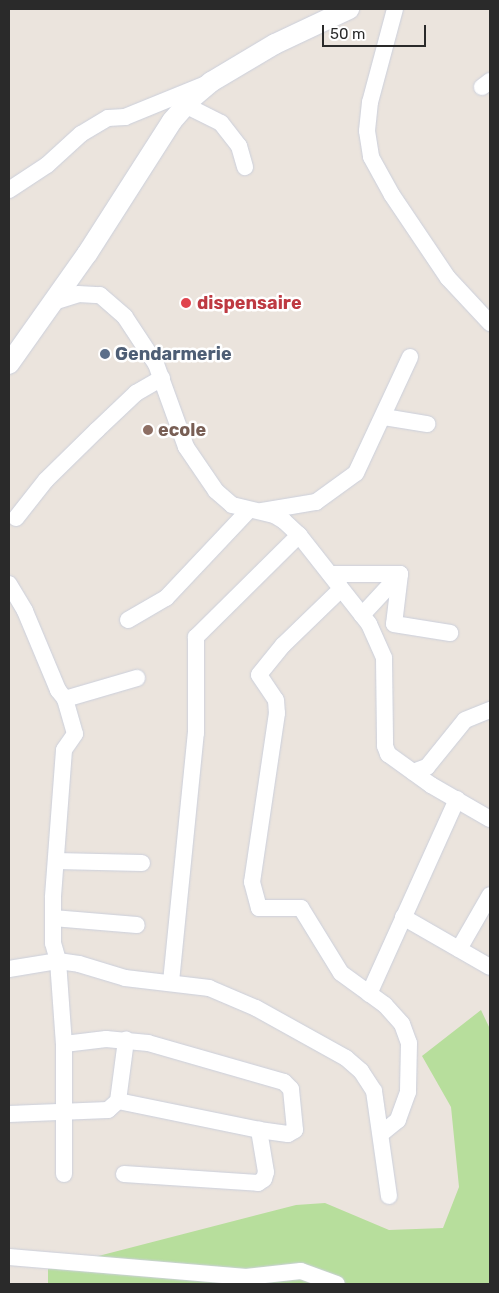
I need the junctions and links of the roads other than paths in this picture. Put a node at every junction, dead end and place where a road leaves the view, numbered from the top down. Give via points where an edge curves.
1 (349, 9) edge
2 (395, 9) edge
3 (211, 82) junction
4 (185, 105) junction
5 (245, 167) dead end
6 (9, 190) edge
7 (54, 302) junction
8 (490, 323) edge
9 (410, 357) dead end
10 (9, 364) edge
11 (162, 378) junction
12 (384, 417) junction
13 (427, 424) dead end
14 (253, 511) junction
15 (16, 518) dead end
16 (299, 535) junction
17 (400, 574) junction
18 (334, 579) junction
19 (9, 584) edge
20 (362, 615) junction
21 (128, 620) dead end
22 (394, 624) junction
23 (373, 631) junction
24 (450, 633) dead end
25 (137, 678) dead end
26 (65, 699) junction
27 (490, 710) edge
28 (414, 772) junction
29 (457, 799) junction
30 (490, 819) edge
31 (56, 861) junction
32 (142, 863) dead end
33 (490, 894) edge
34 (403, 917) junction
35 (53, 918) junction
36 (137, 924) dead end
37 (459, 949) junction
38 (58, 961) junction
39 (490, 967) edge
40 (9, 969) edge
41 (171, 982) junction
42 (369, 994) junction
43 (126, 1040) junction
44 (64, 1044) junction
45 (118, 1100) junction
46 (65, 1110) junction
47 (9, 1114) edge
48 (259, 1130) junction
49 (382, 1132) junction
50 (64, 1174) dead end
51 (124, 1174) dead end
52 (389, 1196) dead end
53 (9, 1257) edge
54 (337, 1284) edge

1 - 3 street via 275,44
2 - 8 street via 370,102 367,131 372,157 392,195 448,278
3 - 4 street
3 - 6 street via 125,117 108,118 81,134 47,165
4 - 5 street via 221,123 240,146
4 - 7 street
7 - 10 street
7 - 11 street via 78,294 105,297 148,349
9 - 12 street
11 - 14 street via 186,447 225,500
11 - 15 street via 136,393 97,430 46,480
12 - 13 street
12 - 14 street via 356,473 316,502
14 - 16 street via 280,518
14 - 21 street via 166,598
16 - 18 street
16 - 41 street via 196,637 196,734
17 - 18 street
17 - 20 street
17 - 22 street
18 - 20 street
18 - 42 street via 339,591 283,645 260,673 260,679 276,700 277,713 252,882 260,908 301,908 341,972
19 - 26 street via 25,611 58,690
20 - 23 street
22 - 23 street
22 - 24 street
23 - 28 street via 384,658 385,749 394,760
25 - 26 street
26 - 31 street via 75,734 64,750
27 - 28 street via 465,720 427,767
28 - 29 street
29 - 30 street
29 - 34 street
31 - 32 street
31 - 35 street
33 - 37 street
34 - 37 street
34 - 42 street
35 - 36 street
35 - 38 street
37 - 39 street
38 - 40 street
38 - 41 street via 125,978
38 - 44 street
41 - 49 street via 209,988 256,1008 346,1058 366,1077 374,1091
42 - 49 street via 394,1014 409,1044 408,1092 398,1120
43 - 44 street via 106,1038
43 - 45 street
43 - 48 street via 287,1084 291,1089 295,1130 288,1134
44 - 46 street
45 - 46 street via 108,1110
45 - 48 street
46 - 47 street
46 - 50 street
48 - 51 street via 266,1172 258,1183
49 - 52 street
53 - 54 street via 246,1277 301,1271

